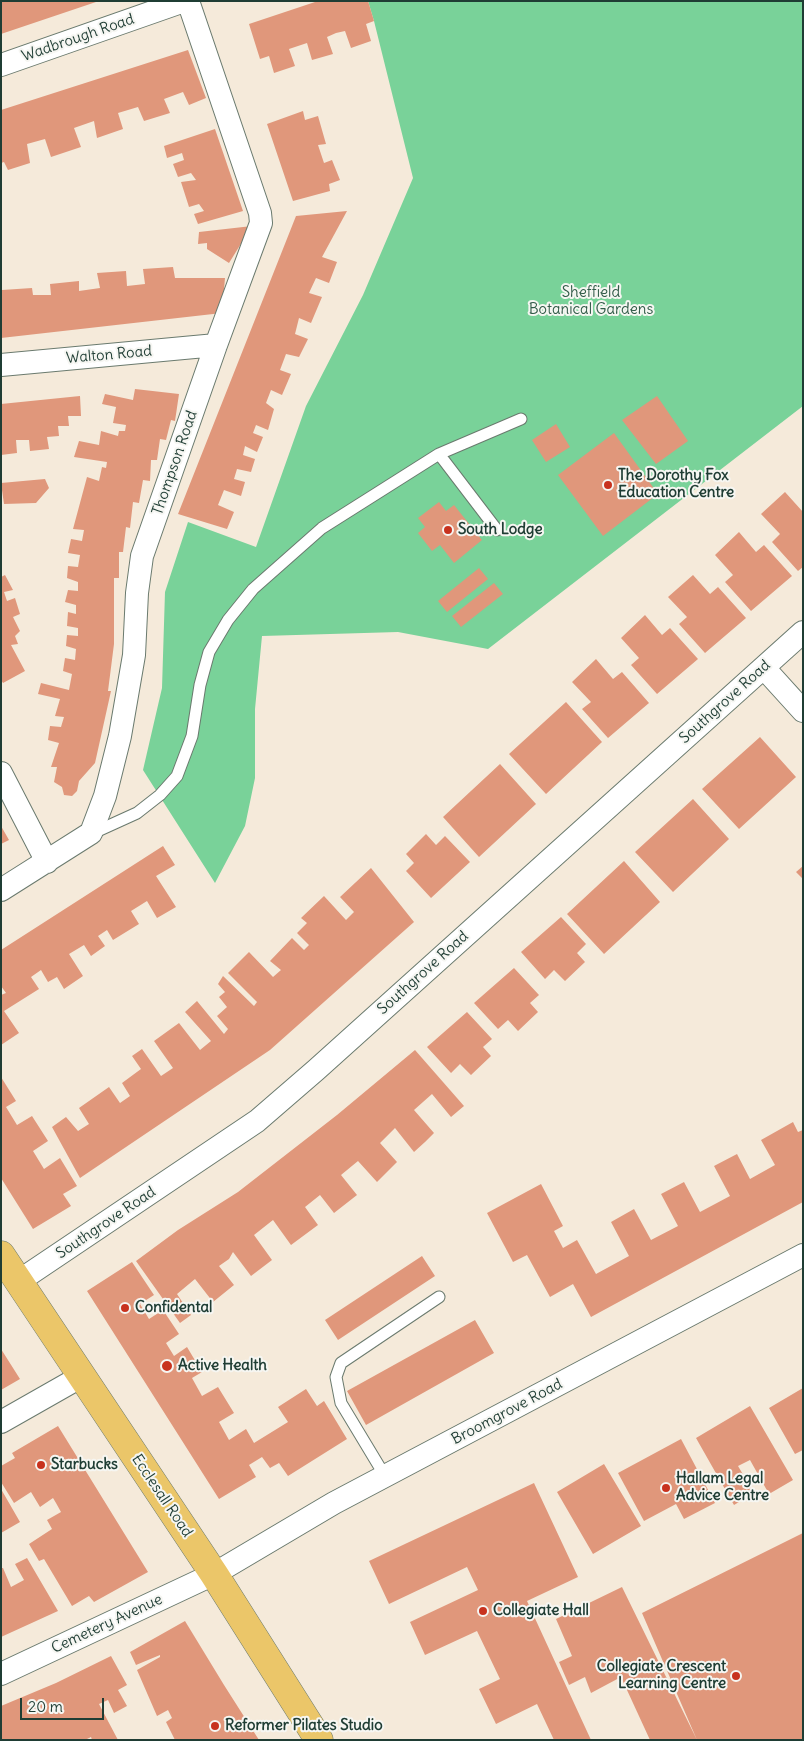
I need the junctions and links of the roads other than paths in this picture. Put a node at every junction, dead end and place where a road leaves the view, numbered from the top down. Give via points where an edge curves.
1 (184, 1) edge
2 (188, 1) edge
3 (1, 65) edge
4 (216, 345) junction
5 (1, 365) edge
6 (521, 419) dead end
7 (439, 454) junction
8 (497, 530) dead end
9 (803, 632) edge
10 (764, 668) junction
11 (803, 711) edge
12 (1, 772) edge
13 (91, 833) junction
14 (47, 862) junction
15 (1, 890) edge
16 (1, 1255) edge
17 (803, 1255) edge
18 (19, 1281) junction
19 (439, 1296) dead end
20 (82, 1376) junction
21 (1, 1422) edge
22 (385, 1476) junction
23 (214, 1574) junction
24 (1, 1674) edge
25 (319, 1740) edge

1 - 3 street, Wadbrough Road
2 - 4 street, Thompson Road via 262,223
4 - 5 street, Walton Road
4 - 13 street, Thompson Road via 142,556 134,655 120,736 105,796
6 - 7 lane
7 - 8 lane
7 - 13 lane via 322,528 253,589 228,620 209,652 192,736 176,776 160,795 136,813
9 - 10 street, Southgrove Road
10 - 11 street
10 - 18 street, Southgrove Road via 257,1120
12 - 14 street
13 - 14 street
14 - 15 street
16 - 18 main road, Ecclesall Road
17 - 22 street, Broomgrove Road
18 - 20 main road, Ecclesall Road
19 - 22 lane via 341,1363 336,1378 341,1403
20 - 21 street
20 - 23 main road, Ecclesall Road
22 - 23 street, Broomgrove Road
23 - 24 street, Cemetery Avenue
23 - 25 main road, Ecclesall Road

